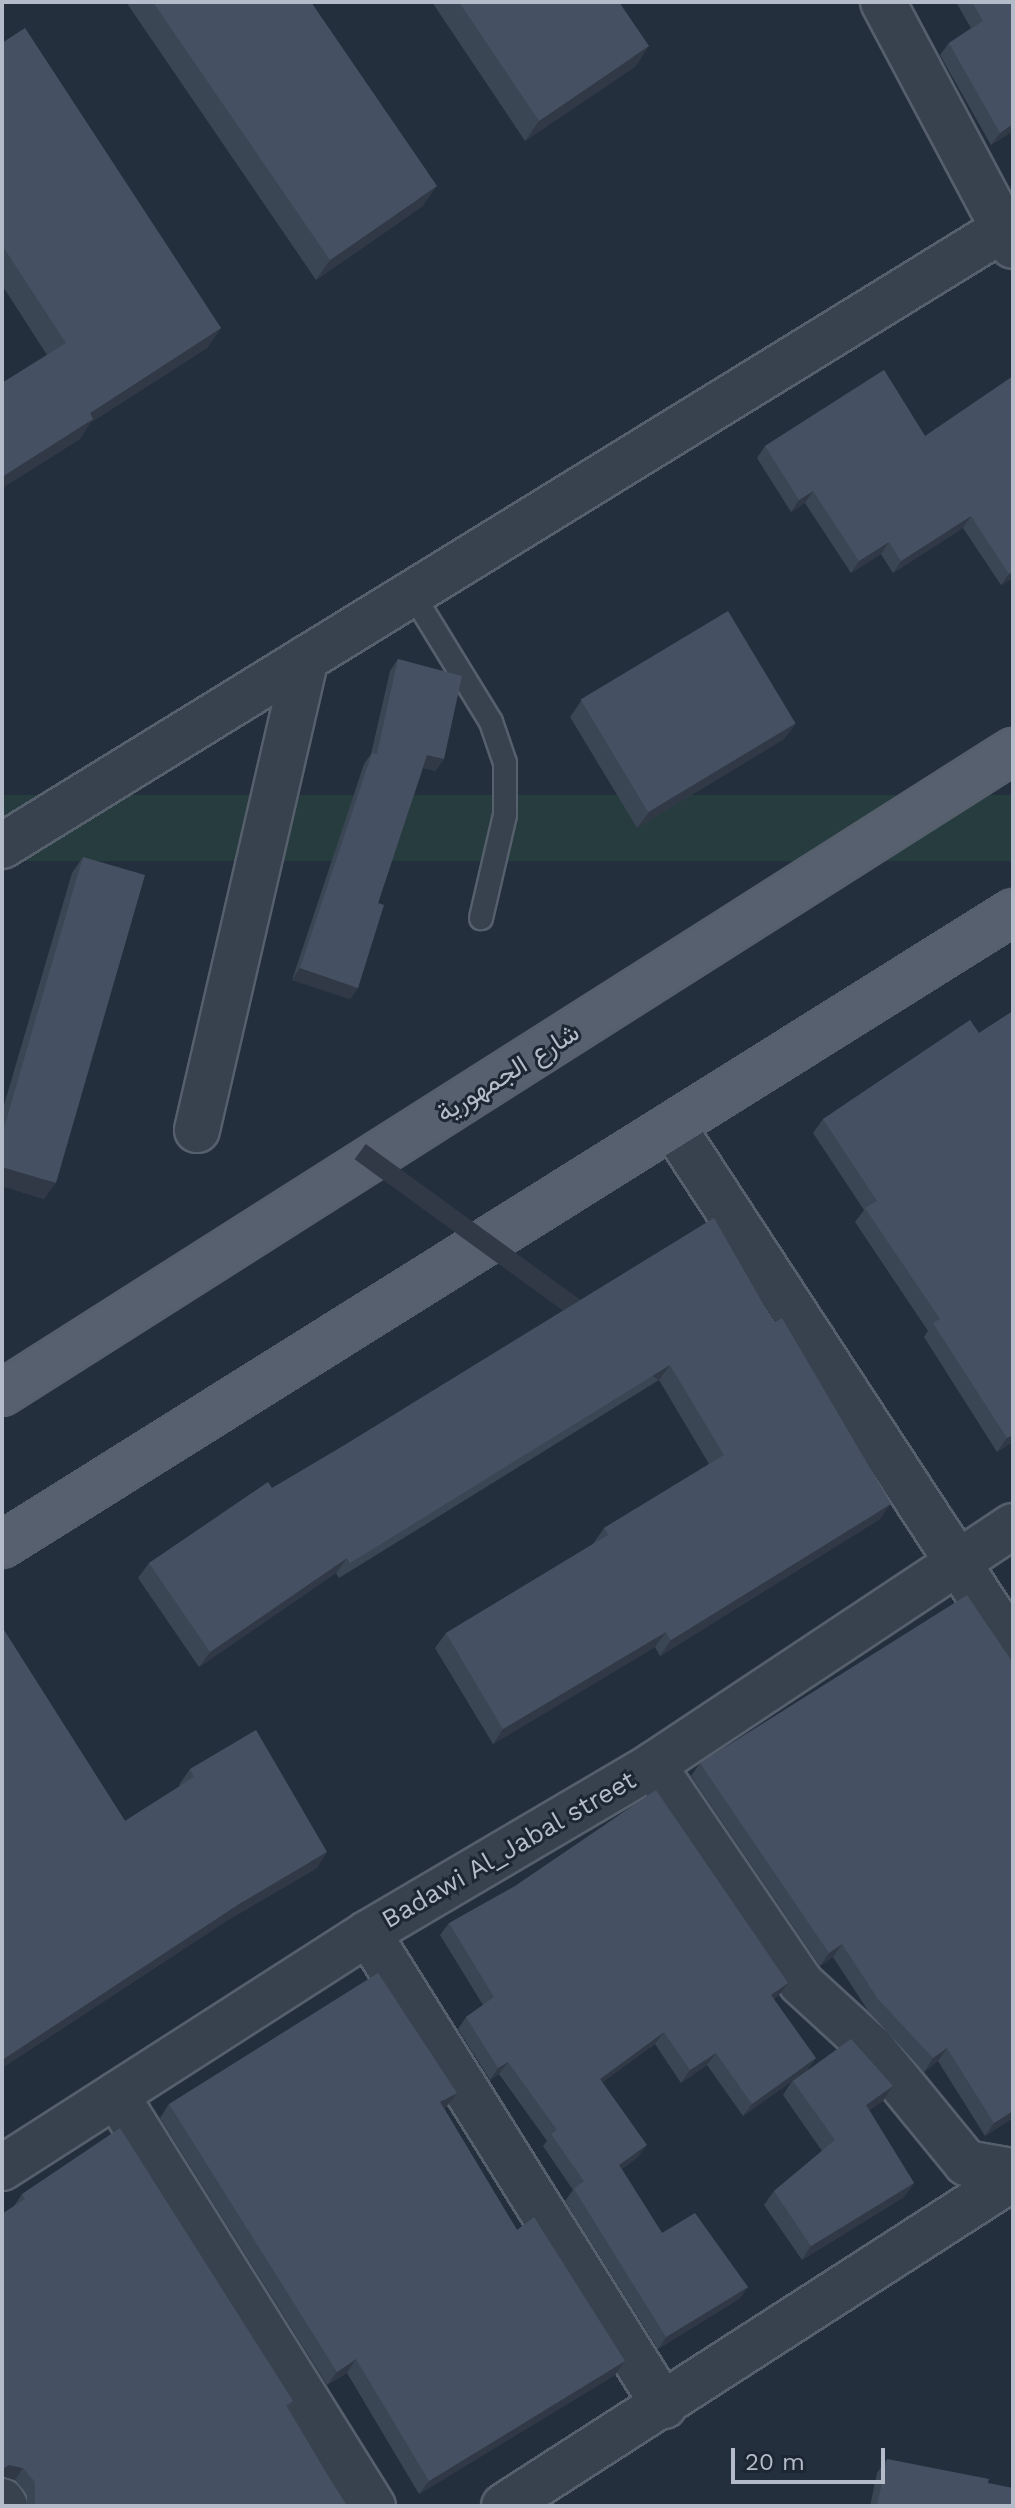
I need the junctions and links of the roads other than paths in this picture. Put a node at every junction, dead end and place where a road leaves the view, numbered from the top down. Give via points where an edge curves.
1 (883, 2) edge
2 (1010, 233) edge
3 (412, 593) junction
4 (306, 658) junction
5 (1013, 751) edge
6 (2, 846) edge
7 (1013, 912) edge
8 (481, 918) dead end
9 (674, 1128) junction
10 (197, 1130) dead end
11 (2, 1393) edge
12 (1013, 1526) edge
13 (2, 1545) edge
14 (958, 1558) junction
15 (1013, 1647) edge
16 (653, 1765) junction
17 (368, 1933) junction
18 (116, 2095) junction
19 (2, 2168) edge
20 (1013, 2171) edge
21 (1013, 2178) edge
22 (664, 2406) junction
23 (2, 2501) edge
24 (5, 2506) edge
25 (373, 2506) edge
26 (504, 2506) edge

1 - 2 street
2 - 3 street
3 - 4 street
3 - 8 lane via 491,722 505,763 505,815
4 - 6 street
4 - 10 street
5 - 11 main road, شارع الجمهورية
7 - 9 main road
9 - 13 main road
9 - 14 street
12 - 14 street, Badawi Al_Jabal street
14 - 15 street
14 - 16 street, Badawi Al_Jabal street
16 - 17 street, Badawi Al_Jabal street
16 - 20 street via 801,1983 872,2048 966,2163
17 - 18 street, Badawi Al_Jabal street
17 - 22 street
18 - 19 street, Badawi Al_Jabal street
18 - 25 street
21 - 22 street
22 - 26 street
23 - 24 street

